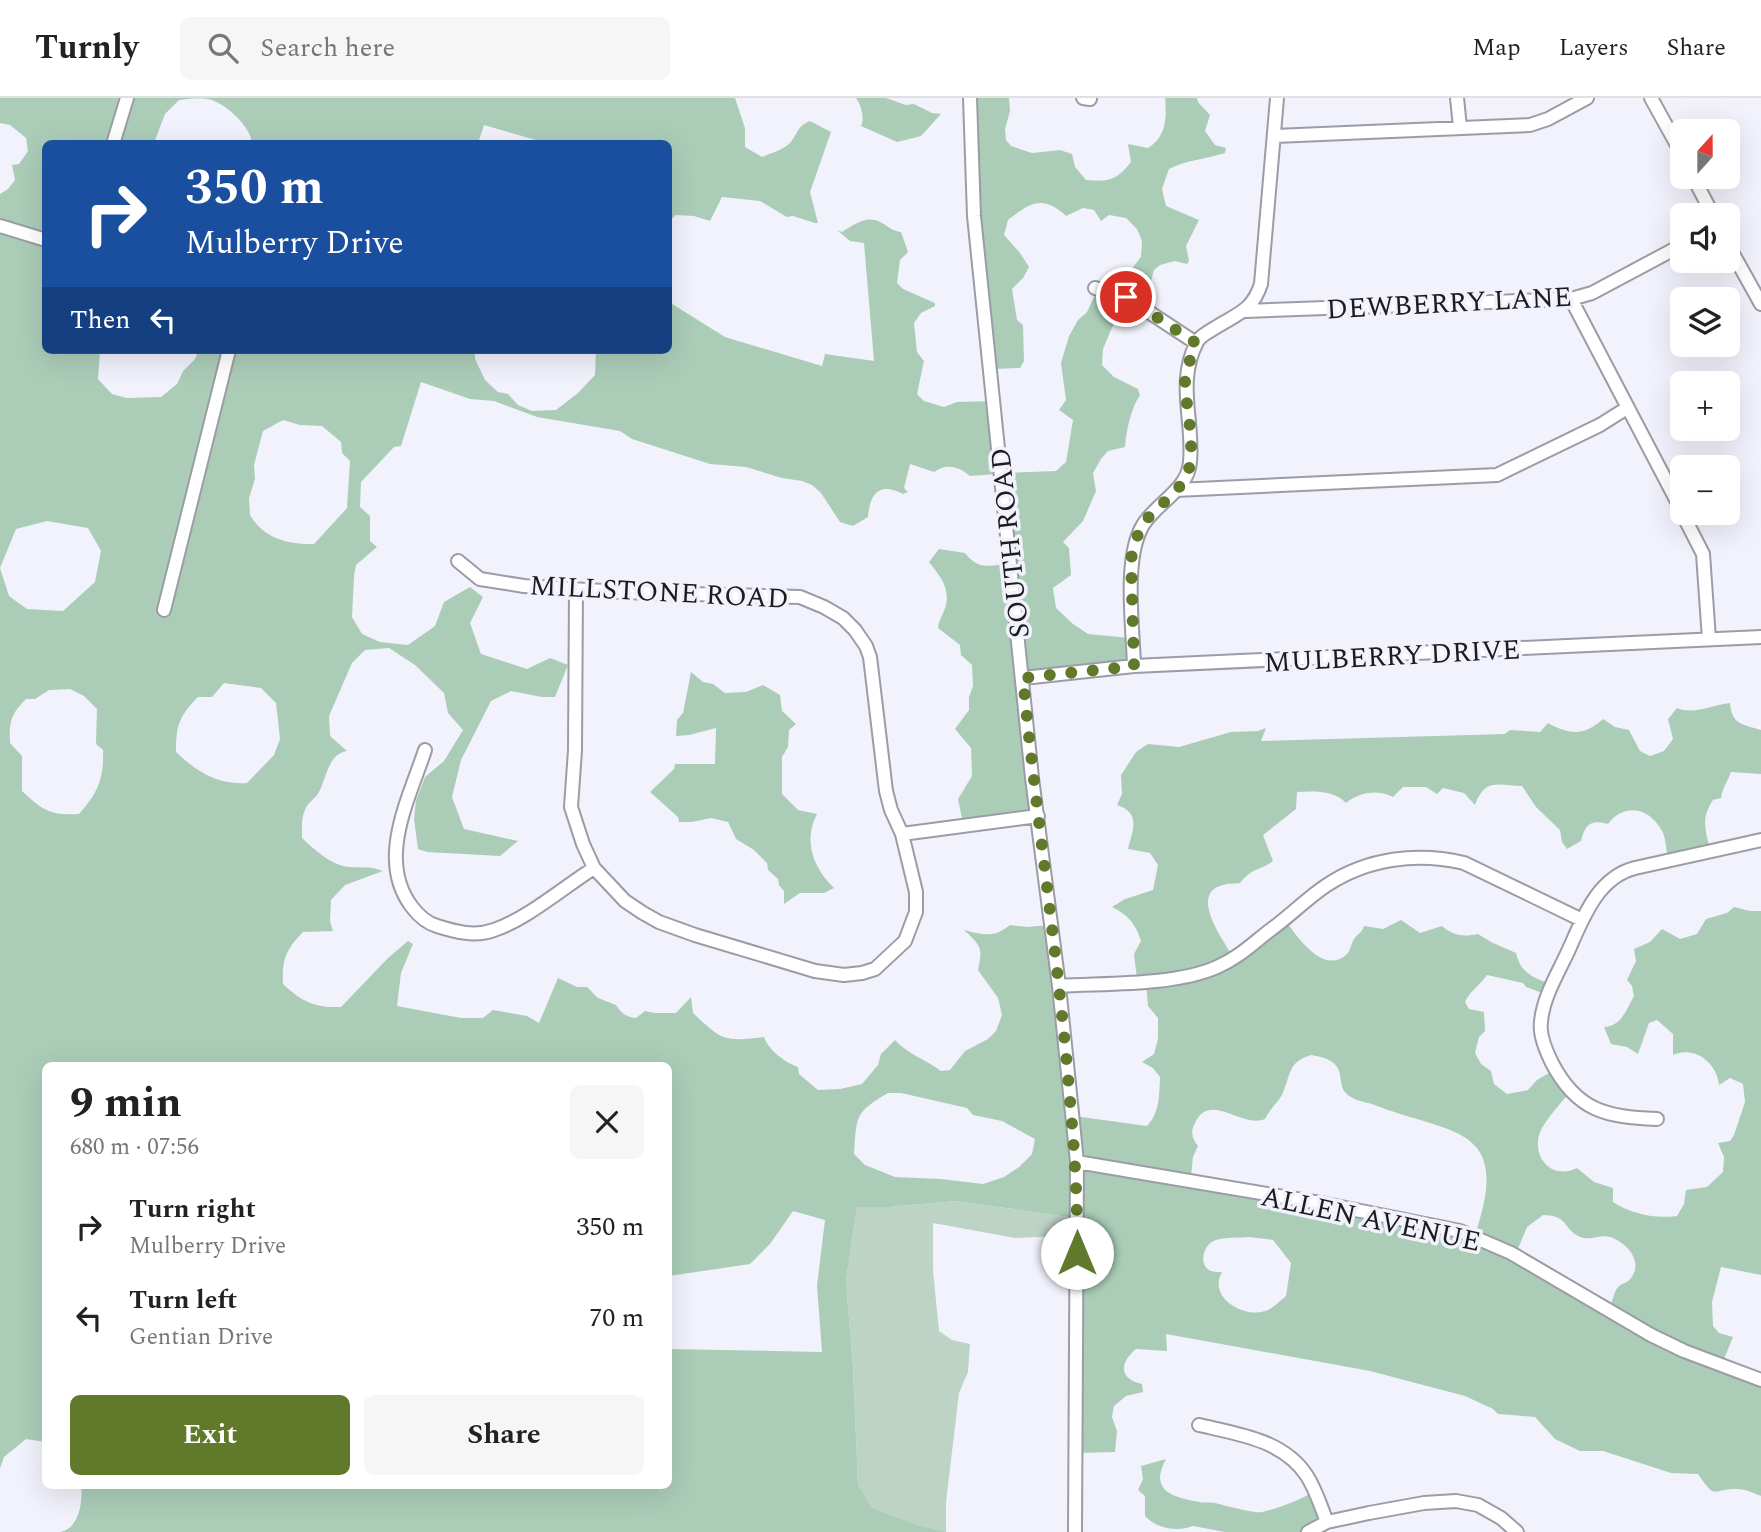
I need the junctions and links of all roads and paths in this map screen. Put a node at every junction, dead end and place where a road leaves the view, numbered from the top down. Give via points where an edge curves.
1 (127, 98) edge
2 (970, 98) edge
3 (1083, 98) edge
4 (1277, 98) edge
5 (1457, 98) edge
6 (1587, 98) edge
7 (1651, 98) edge
8 (1090, 99) edge
9 (1460, 127) junction
10 (1670, 132) edge
11 (1275, 136) junction
12 (114, 140) edge
13 (0, 226) edge
14 (42, 239) edge
15 (1670, 251) edge
16 (1740, 266) edge
17 (1095, 288) dead end
18 (1571, 299) junction
19 (1761, 304) edge
20 (1245, 311) junction
21 (1196, 343) junction
22 (228, 354) edge
23 (1627, 408) junction
24 (1670, 489) edge
25 (1176, 490) junction
26 (1688, 525) edge
27 (458, 561) dead end
28 (576, 589) junction
29 (164, 610) dead end
30 (1761, 637) edge
31 (1709, 639) junction
32 (1134, 666) junction
33 (1023, 678) junction
34 (425, 750) dead end
35 (1038, 816) junction
36 (902, 834) junction
37 (1761, 839) edge
38 (594, 868) junction
39 (1582, 920) junction
40 (1059, 986) junction
41 (1657, 1119) dead end
42 (1077, 1162) junction
43 (1761, 1380) edge
44 (1199, 1425) dead end
45 (1327, 1522) junction
46 (1075, 1532) edge
47 (1308, 1532) edge
48 (1517, 1532) edge

1 - 12 street
2 - 33 street, SOUTH ROAD via 974,216
3 - 8 street
4 - 11 street
5 - 9 street
6 - 9 street via 1530,125
7 - 10 street
9 - 11 street
11 - 20 street via 1261,284
13 - 14 street
15 - 18 street, DEWBERRY LANE via 1592,293
16 - 19 street
17 - 21 street via 1126,297
18 - 20 street, DEWBERRY LANE
18 - 23 street
20 - 21 street
21 - 25 street via 1185,382 1190,464
22 - 29 street
23 - 24 street
23 - 25 street via 1497,475
25 - 32 street via 1144,524 1131,559
26 - 31 street via 1703,554
27 - 28 street, MILLSTONE ROAD via 480,579
28 - 36 street, MILLSTONE ROAD via 800,597 843,618 870,657 886,791
28 - 38 street via 571,807
30 - 31 street, MULBERRY DRIVE
31 - 32 street, MULBERRY DRIVE
32 - 33 street, MULBERRY DRIVE
33 - 35 street, SOUTH ROAD
34 - 38 street via 395,845 394,866 406,899 431,924 475,934 492,931
35 - 36 street
35 - 40 street, SOUTH ROAD
36 - 38 street, MILLSTONE ROAD via 916,892 913,924 898,950 876,969 844,975 815,971 659,922 625,901
37 - 39 street via 1623,871 1599,892
39 - 40 street via 1464,863 1410,857 1377,863 1328,884 1246,952 1213,969 1174,979
39 - 41 street via 1542,1016 1548,1056 1571,1093 1591,1108 1626,1118
40 - 42 street, SOUTH ROAD
42 - 43 street, ALLEN AVENUE via 1460,1231 1511,1253 1684,1351
42 - 46 street, SOUTH ROAD
44 - 45 street via 1283,1451 1308,1478
45 - 47 street
45 - 48 street via 1456,1501 1478,1505

